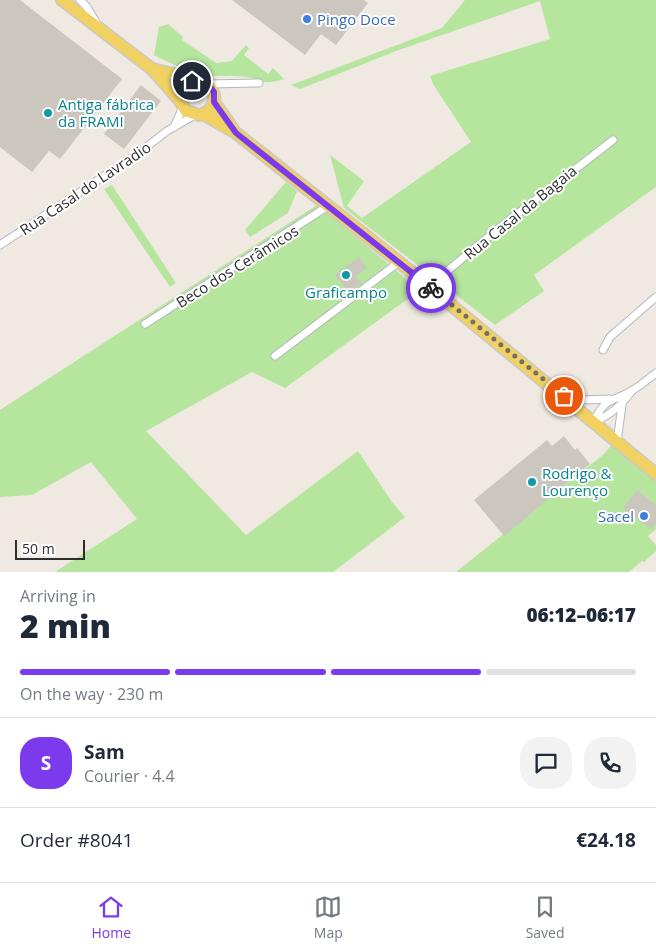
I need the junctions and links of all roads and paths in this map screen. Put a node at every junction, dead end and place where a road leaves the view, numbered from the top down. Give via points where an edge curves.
1 (62, 0) edge
2 (80, 0) edge
3 (100, 29) junction
4 (152, 69) junction
5 (202, 82) junction
6 (259, 83) dead end
7 (230, 84) junction
8 (214, 100) junction
9 (182, 104) junction
10 (199, 115) junction
11 (173, 127) junction
12 (236, 133) junction
13 (613, 140) dead end
14 (328, 206) junction
15 (0, 245) edge
16 (400, 262) junction
17 (429, 286) junction
18 (656, 297) edge
19 (145, 324) dead end
20 (603, 350) dead end
21 (275, 356) dead end
22 (656, 373) edge
23 (632, 391) junction
24 (610, 399) junction
25 (622, 405) junction
26 (575, 406) junction
27 (593, 422) junction
28 (617, 442) junction
29 (656, 474) edge

1 - 3 main road
2 - 3 street
3 - 4 main road
4 - 5 main road
4 - 9 main road
5 - 7 street
5 - 8 main road via 214,92
5 - 9 main road via 184,87
6 - 7 street
7 - 8 street
8 - 10 main road via 212,107
8 - 12 main road
9 - 10 main road
9 - 11 street
10 - 11 street, Rua Casal do Lavradio
10 - 12 main road
11 - 15 street, Rua Casal do Lavradio
12 - 14 main road
13 - 17 street, Rua Casal da Bagaia
14 - 16 main road
14 - 19 street, Beco dos Cerâmicos
16 - 17 main road
16 - 21 street
17 - 26 main road
18 - 20 street via 610,337
22 - 23 street
23 - 24 street
23 - 25 street
24 - 26 street via 583,400
24 - 27 street via 599,409
25 - 27 street
25 - 28 street
26 - 27 main road
27 - 28 main road
28 - 29 main road

